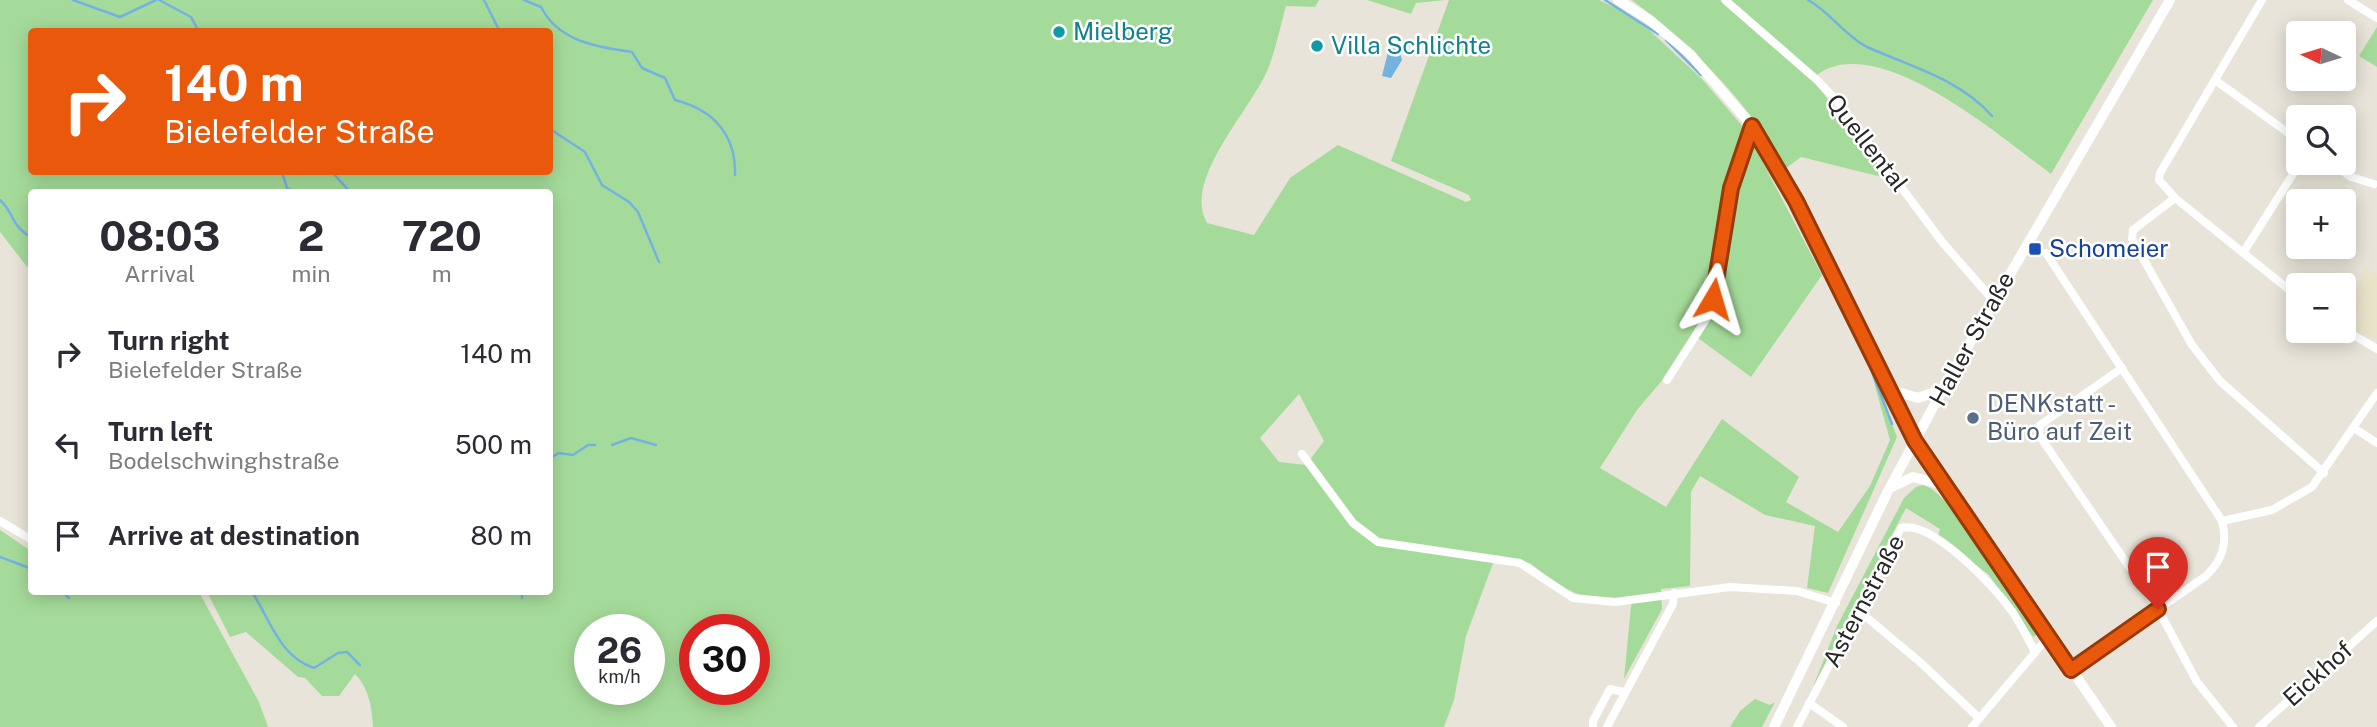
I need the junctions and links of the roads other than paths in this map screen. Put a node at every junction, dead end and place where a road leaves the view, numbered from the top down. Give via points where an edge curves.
1 (1618, 0) edge
2 (1725, 0) edge
3 (2170, 0) edge
4 (2262, 0) edge
5 (2348, 0) edge
6 (2377, 18) edge
7 (2215, 80) junction
8 (1752, 126) junction
9 (2286, 131) edge
10 (2292, 175) edge
11 (2348, 175) edge
12 (2374, 184) dead end
13 (2175, 198) junction
14 (2046, 253) dead end
15 (2243, 253) junction
16 (2286, 288) edge
17 (1993, 300) junction
18 (2356, 337) edge
19 (2377, 349) edge
20 (2122, 368) junction
21 (1667, 380) dead end
22 (1943, 389) junction
23 (1891, 390) junction
24 (2377, 393) edge
25 (2354, 428) junction
26 (1915, 441) junction
27 (2377, 443) edge
28 (1302, 454) dead end
29 (2324, 472) junction
30 (1944, 485) junction
31 (1888, 491) junction
32 (0, 521) edge
33 (2222, 522) junction
34 (28, 538) edge
35 (1674, 593) junction
36 (1836, 603) junction
37 (2158, 609) junction
38 (1858, 610) junction
39 (2377, 621) edge
40 (2048, 636) junction
41 (2034, 650) junction
42 (2071, 670) junction
43 (1624, 692) junction
44 (1809, 704) junction
45 (1979, 718) junction
46 (1593, 727) edge
47 (1607, 727) edge
48 (1774, 727) edge
49 (1797, 727) edge
50 (1843, 727) edge
51 (1972, 727) edge
52 (2111, 727) edge
53 (2233, 727) edge
54 (2259, 727) edge

1 - 8 main road via 1690,54
2 - 17 street, Quellental via 1836,100 1943,243
3 - 17 main road, Haller Straße
4 - 7 street
5 - 6 street
7 - 9 street
7 - 13 street via 2159,180
8 - 21 street via 1731,188 1710,313
8 - 23 main road via 1796,201
10 - 15 street
11 - 12 street
13 - 15 street
13 - 29 street via 2133,230 2132,239 2192,345 2220,381
14 - 20 street
15 - 16 street
17 - 22 main road, Haller Straße
18 - 19 street
20 - 33 street
20 - 37 street via 2038,430
22 - 23 main road via 1918,398
22 - 26 main road, Haller Straße
23 - 26 main road
24 - 25 street
25 - 27 street
25 - 29 street
26 - 30 main road
26 - 31 main road, Haller Straße
28 - 35 street via 1353,523 1378,542 1520,563 1558,590 1585,601 1615,602
29 - 33 street via 2295,499 2272,510
30 - 31 main road via 1913,477
30 - 40 main road
31 - 36 main road, Haller Straße
32 - 34 street
33 - 37 street via 2220,562
35 - 36 street via 1714,587 1782,589
35 - 43 street via 1673,604
36 - 48 main road, Haller Straße
37 - 42 street
37 - 53 street via 2192,674
38 - 41 street, Asternstraße via 1897,532 1910,526 1936,539 1985,578
38 - 44 street, Asternstraße
38 - 45 street
39 - 54 street, Eickhof
40 - 41 street
40 - 42 main road
41 - 45 street
42 - 52 main road
43 - 46 street via 1613,688 1607,692
43 - 47 street
44 - 49 street, Asternstraße
44 - 50 street
45 - 51 street

